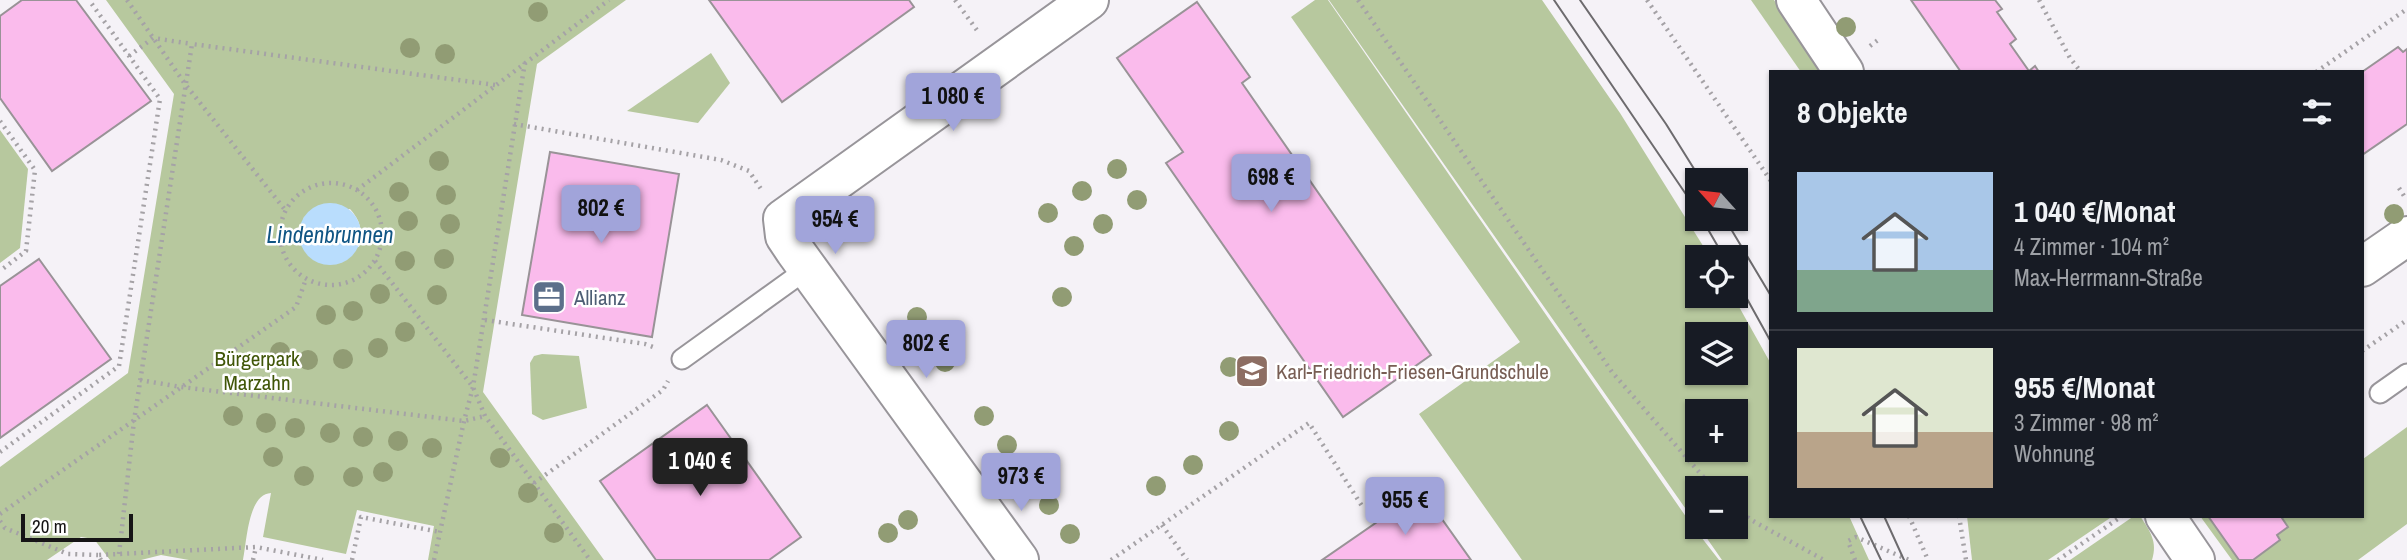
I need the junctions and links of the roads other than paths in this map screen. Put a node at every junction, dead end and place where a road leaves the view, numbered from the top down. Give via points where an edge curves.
1 (1089, 0) edge
2 (1796, 0) edge
3 (1843, 70) edge
4 (2407, 236) edge
5 (2364, 266) edge
6 (807, 269) junction
7 (682, 359) road end
8 (2407, 374) edge
9 (2380, 393) dead end
10 (2166, 518) edge
11 (1018, 560) edge
12 (2195, 560) edge

1 - 6 street via 783,219 785,236
2 - 3 street
4 - 5 street
6 - 7 lane
6 - 11 street
8 - 9 lane
10 - 12 street

